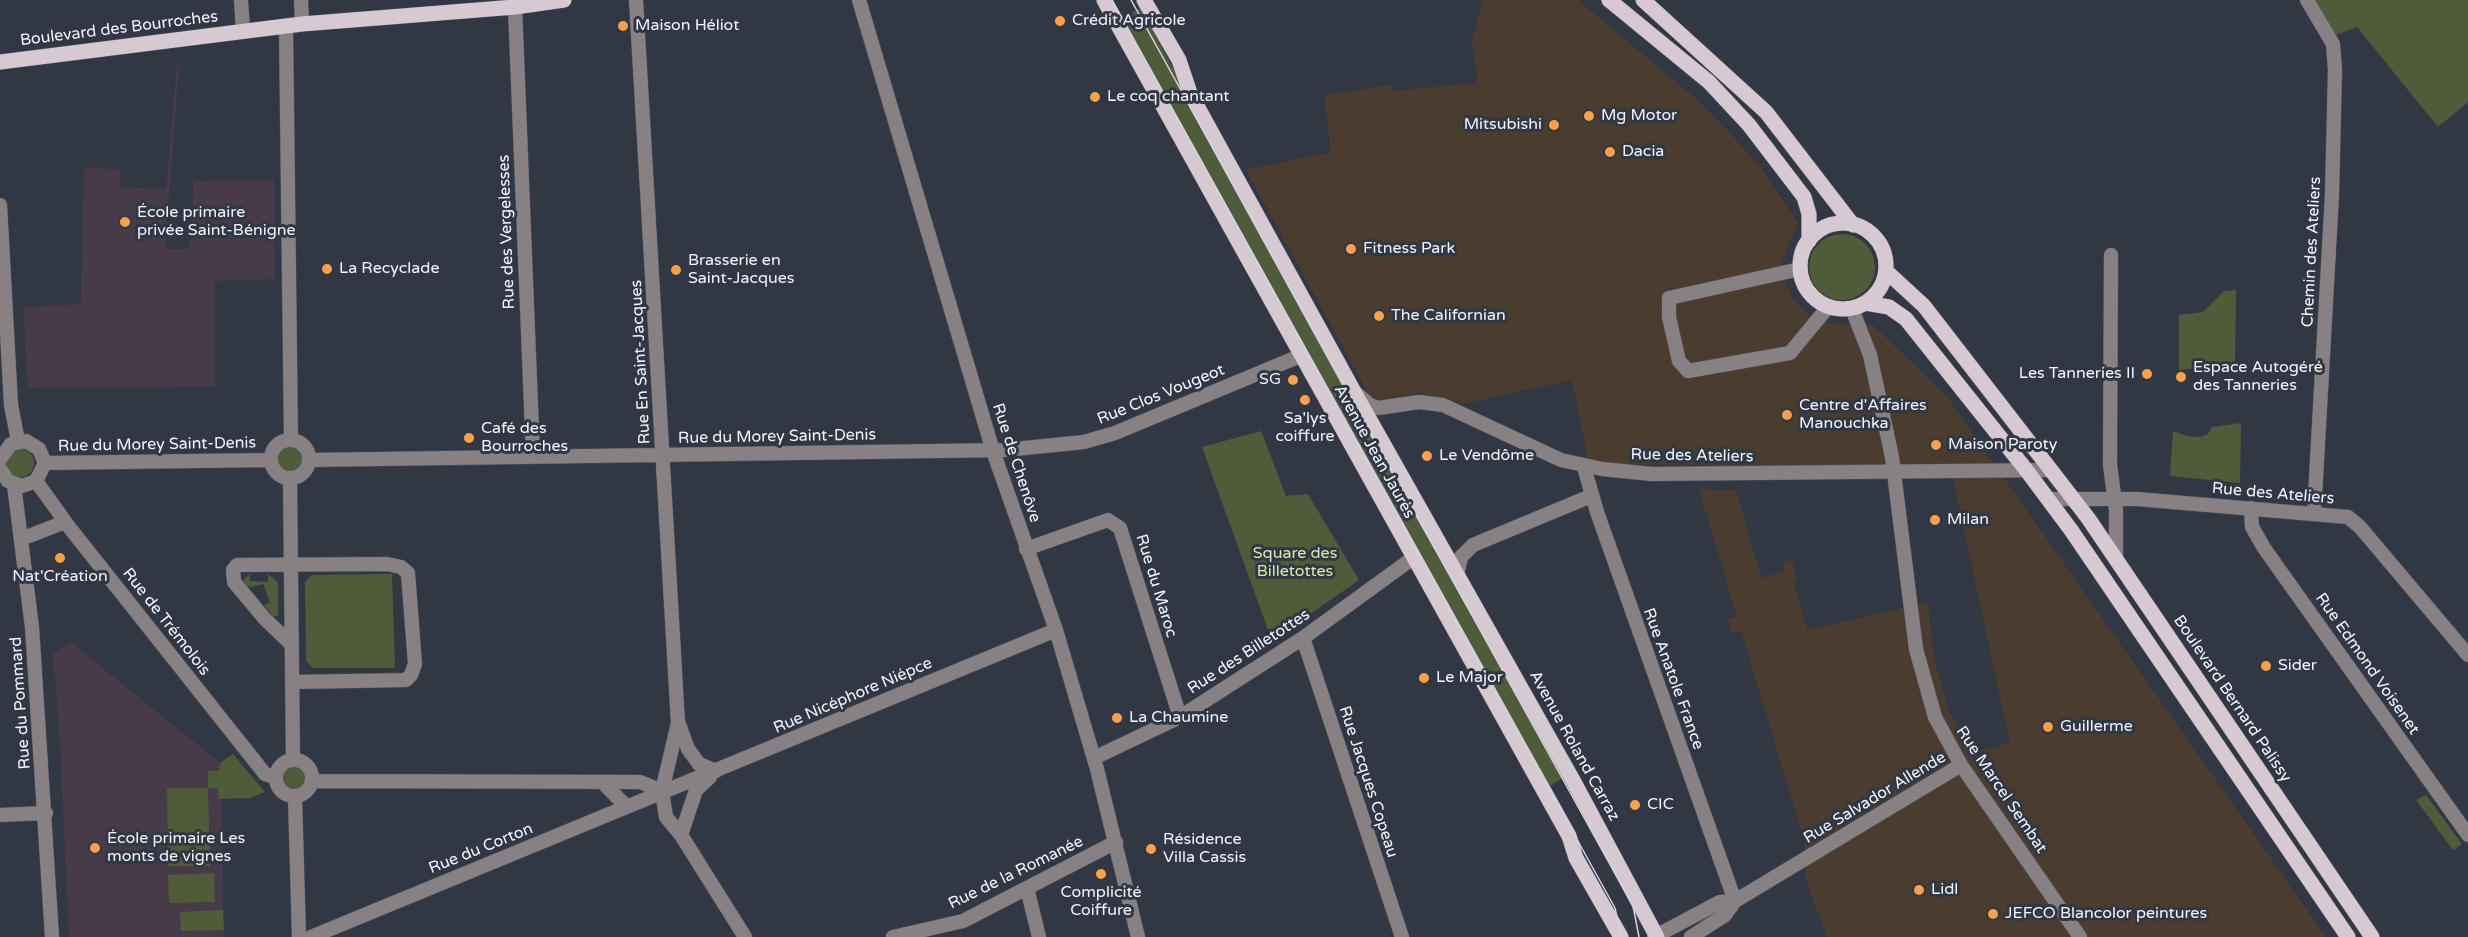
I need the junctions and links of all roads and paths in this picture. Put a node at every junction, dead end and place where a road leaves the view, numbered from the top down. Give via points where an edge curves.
1 (241, 0) edge
2 (301, 0) edge
3 (564, 0) edge
4 (636, 0) edge
5 (859, 0) edge
6 (1104, 0) edge
7 (1144, 0) edge
8 (1609, 0) edge
9 (1643, 0) edge
10 (2307, 0) edge
11 (515, 7) junction
12 (302, 24) junction
13 (286, 26) junction
14 (243, 31) junction
15 (0, 62) edge
16 (0, 205) edge
17 (1853, 225) junction
18 (1809, 241) junction
19 (2111, 255) dead end
20 (1800, 269) junction
21 (1886, 271) junction
22 (1858, 306) junction
23 (1828, 307) junction
24 (1300, 356) junction
25 (1353, 389) junction
26 (291, 440) junction
27 (18, 441) junction
28 (993, 451) junction
29 (663, 455) junction
30 (532, 456) junction
31 (0, 459) edge
32 (270, 460) junction
33 (309, 460) junction
34 (45, 463) junction
35 (1584, 467) junction
36 (0, 469) edge
37 (1894, 473) junction
38 (2056, 476) junction
39 (2031, 477) junction
40 (290, 479) junction
41 (36, 481) junction
42 (14, 485) junction
43 (1592, 496) junction
44 (2115, 498) junction
45 (2049, 499) junction
46 (2074, 499) junction
47 (2251, 508) junction
48 (2314, 514) junction
49 (65, 522) junction
50 (21, 539) junction
51 (1026, 549) junction
52 (1413, 558) junction
53 (2116, 559) junction
54 (290, 565) junction
55 (1457, 575) junction
56 (1056, 630) junction
57 (1303, 638) junction
58 (291, 644) junction
59 (2468, 655) edge
60 (294, 682) junction
61 (1180, 717) junction
62 (678, 723) junction
63 (1094, 758) junction
64 (293, 759) junction
65 (1961, 765) junction
66 (716, 771) junction
67 (275, 777) junction
68 (312, 781) junction
69 (603, 783) junction
70 (662, 791) junction
71 (295, 797) junction
72 (627, 807) junction
73 (46, 813) junction
74 (0, 815) edge
75 (681, 835) junction
76 (2468, 835) edge
77 (1116, 842) junction
78 (1028, 888) junction
79 (1735, 901) junction
80 (52, 937) edge
81 (299, 937) edge
82 (311, 937) edge
83 (745, 937) edge
84 (893, 937) edge
85 (1040, 937) edge
86 (1138, 937) edge
87 (1402, 937) edge
88 (1621, 937) edge
89 (1656, 937) edge
90 (1690, 937) edge
91 (2080, 937) edge
92 (2349, 937) edge
93 (2372, 937) edge

1 - 14 street
2 - 12 street
3 - 11 main road, Boulevard des Bourroches
4 - 29 street, Rue En Saint-Jacques
5 - 28 street, Rue de Chenôve
6 - 24 main road, Avenue Jean Jaurès
7 - 25 main road, Avenue Jean Jaurès via 1179,60 1190,93
8 - 18 main road via 1708,82 1749,125 1804,197 1809,213
9 - 17 main road via 1766,112
10 - 48 street, Chemin des Ateliers via 2333,44 2335,69
11 - 12 main road, Boulevard des Bourroches
11 - 30 street, Rue des Vergelesses
12 - 13 main road, Boulevard des Bourroches
13 - 14 main road, Boulevard des Bourroches
13 - 26 street
14 - 15 main road, Boulevard des Bourroches
16 - 27 street via 11,405
17 - 18 main road via 1828,226
17 - 21 main road via 1874,237 1885,259
18 - 20 main road
19 - 44 street via 2109,465
20 - 23 main road via 1808,292
20 - 23 street via 1669,298 1679,361 1688,371 1790,353
21 - 22 main road via 1879,290
21 - 38 main road, Boulevard Bernard Palissy via 1924,306
22 - 23 main road
22 - 37 street, Rue Marcel Sembat
22 - 39 main road via 1889,307 1906,318
24 - 28 street, Rue Clos Vougeot via 1115,433 1084,441
24 - 52 main road, Avenue Jean Jaurès
25 - 35 street, Rue des Ateliers via 1378,408 1419,402 1443,405
25 - 55 main road, Avenue Jean Jaurès
26 - 32 street via 279,443
26 - 33 street via 306,449
27 - 31 street via 5,448
27 - 34 street via 33,444
28 - 29 street, Rue du Morey Saint-Denis
28 - 51 street, Rue de Chenôve
29 - 30 street, Rue du Morey Saint-Denis
29 - 62 street, Rue En Saint-Jacques
30 - 33 street, Rue du Morey Saint-Denis
32 - 34 street, Rue du Morey Saint-Denis
32 - 40 street via 274,471
33 - 40 street via 301,475
34 - 41 street
35 - 37 street, Rue des Ateliers via 1652,474
35 - 43 street, Rue Anatole France
36 - 42 street
37 - 39 street, Rue des Ateliers
37 - 65 street, Rue Marcel Sembat via 1921,672 1935,717
38 - 39 street, Rue des Ateliers
38 - 46 main road, Boulevard Bernard Palissy
39 - 45 main road
40 - 54 street
41 - 42 street
41 - 49 street, Rue de Trémolois
42 - 50 street, Rue du Pommard
43 - 55 street via 1473,545 1458,562
43 - 79 street, Rue Anatole France
44 - 46 street, Rue des Ateliers
44 - 47 street, Rue des Ateliers
44 - 53 street
45 - 46 street, Rue des Ateliers
45 - 92 main road
46 - 53 main road, Boulevard Bernard Palissy
47 - 48 street, Rue des Ateliers
47 - 76 street, Rue Edmond Voisenet via 2252,526 2264,548
48 - 59 street, Rue des Ateliers via 2348,517 2360,527
49 - 50 street
49 - 67 street, Rue de Trémolois via 265,774
50 - 73 street, Rue du Pommard
51 - 56 street, Rue de Chenôve
51 - 61 street, Rue du Maroc via 1107,520 1120,528
52 - 57 street, Rue des Billetottes
52 - 88 main road, Avenue Jean Jaurès via 1569,836 1576,858
53 - 93 main road, Boulevard Bernard Palissy
54 - 58 street
54 - 58 street via 237,565 231,576
54 - 60 street via 401,567 408,573 415,664 406,680
55 - 89 main road, Avenue Roland Carraz via 1575,782
56 - 63 street, Rue de Chenôve
56 - 66 street, Rue Nicéphore Niépce
57 - 61 street, Rue des Billetottes
57 - 87 street, Rue Jacques Copeau
58 - 60 street
60 - 64 street
61 - 63 street, Rue des Billetottes
62 - 66 street, Rue En Saint-Jacques via 699,764
62 - 70 street, Rue En Saint-Jacques
63 - 77 street, Rue de Chenôve
64 - 67 street via 280,765
64 - 68 street via 308,766
65 - 79 street, Rue Salvador Allende
65 - 91 street, Rue Marcel Sembat
66 - 70 street, Rue Nicéphore Niépce
66 - 75 street via 696,790
67 - 71 street via 280,792
68 - 69 street
68 - 71 street via 306,792
69 - 70 street via 640,782
69 - 72 street
70 - 72 street, Rue du Corton
70 - 75 street, Rue En Saint-Jacques via 666,817
71 - 81 street
72 - 82 street, Rue du Corton
73 - 74 street
73 - 80 street, Rue du Pommard
75 - 83 street, Rue En Saint-Jacques
77 - 78 street, Rue de la Romanée
77 - 86 street, Rue de Chenôve
78 - 84 street, Rue de la Romanée via 963,921
78 - 85 street
79 - 89 street via 1720,902
79 - 90 street via 1725,915

